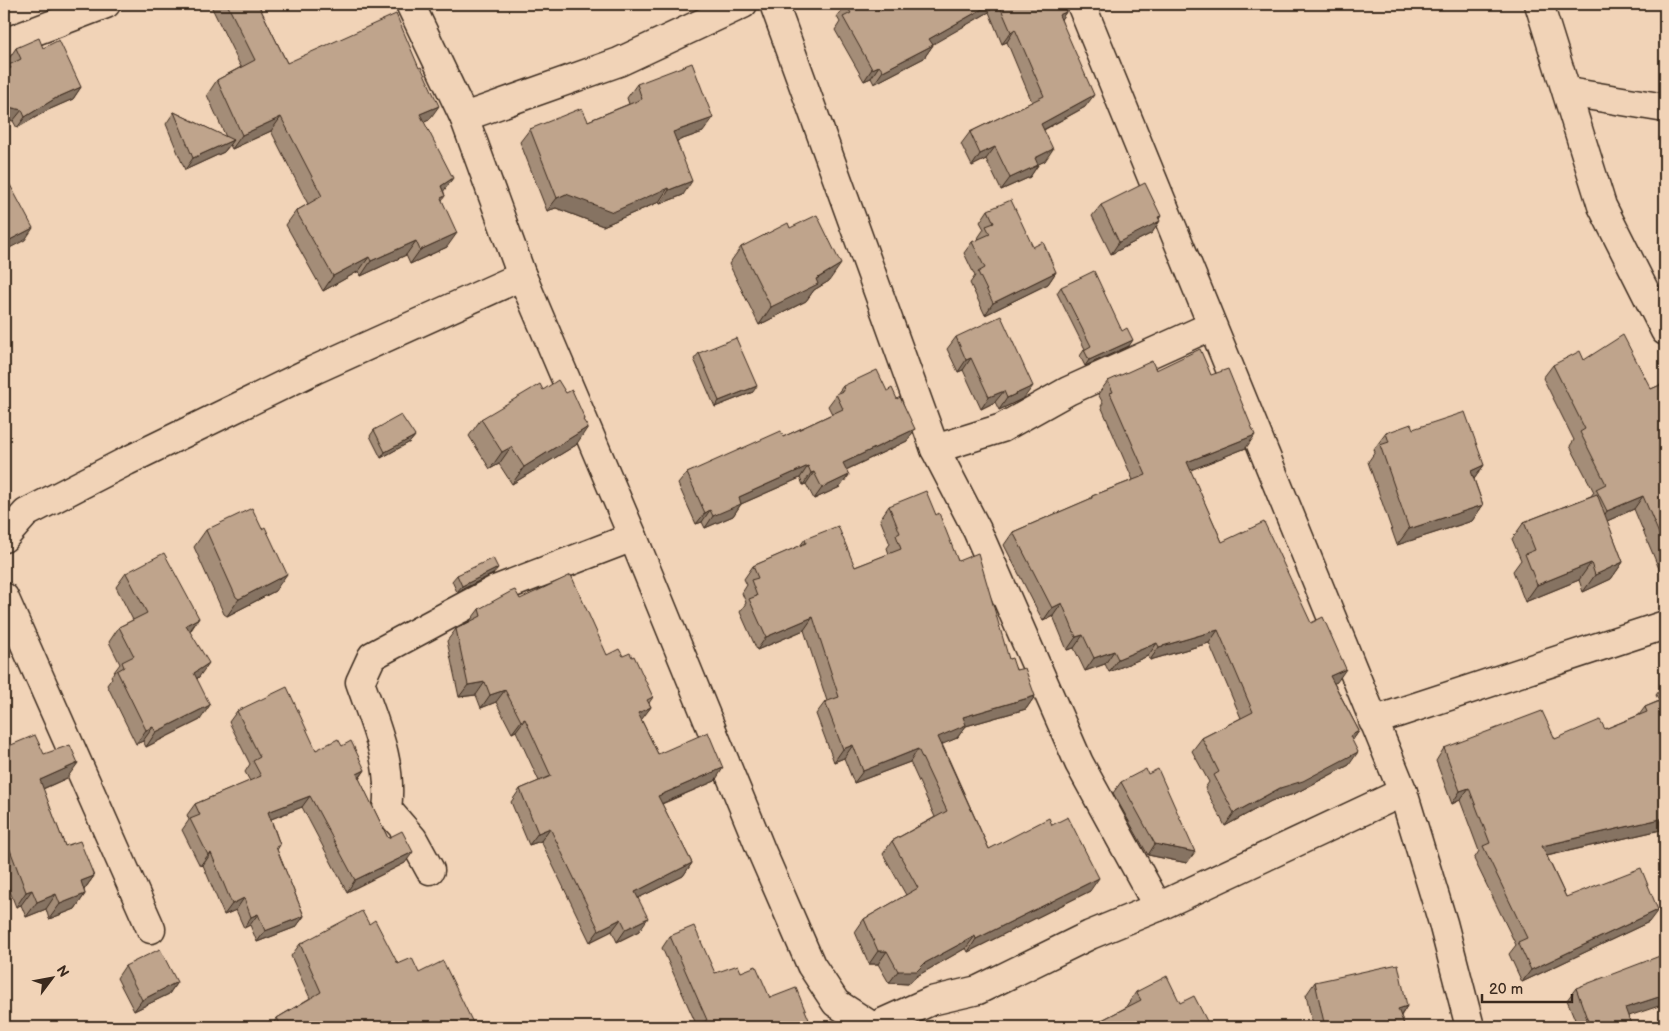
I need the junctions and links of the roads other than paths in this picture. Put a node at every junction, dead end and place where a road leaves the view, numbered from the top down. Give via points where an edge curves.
1 (106, 4) edge
2 (410, 4) edge
3 (743, 4) edge
4 (774, 4) edge
5 (1081, 4) edge
6 (1539, 4) edge
7 (4, 43) edge
8 (1568, 92) junction
9 (1665, 108) edge
10 (464, 117) junction
11 (522, 276) junction
12 (1211, 326) junction
13 (1665, 331) edge
14 (935, 449) junction
15 (632, 537) junction
16 (4, 538) edge
17 (4, 597) edge
18 (1665, 625) edge
19 (1373, 720) junction
20 (1403, 792) junction
21 (430, 870) dead end
22 (1158, 907) junction
23 (151, 929) dead end
24 (873, 1027) edge
25 (1470, 1027) edge

1 - 7 street
2 - 10 street
3 - 10 street via 619,62
4 - 14 street
5 - 12 street
6 - 8 street
8 - 9 street
8 - 13 street via 1602,206
10 - 11 street
11 - 15 street
11 - 16 street via 314,370 127,460 26,513
12 - 14 street via 1068,392 1002,428
12 - 19 street
14 - 22 street via 976,530 1079,763
15 - 21 street via 495,590 372,656 360,682 382,744 390,786 387,809 413,839
15 - 24 street via 811,965 836,1003
17 - 23 street
18 - 19 street
19 - 20 street
20 - 22 street
20 - 25 street via 1443,923
22 - 24 street via 1090,935 978,990 931,1002

